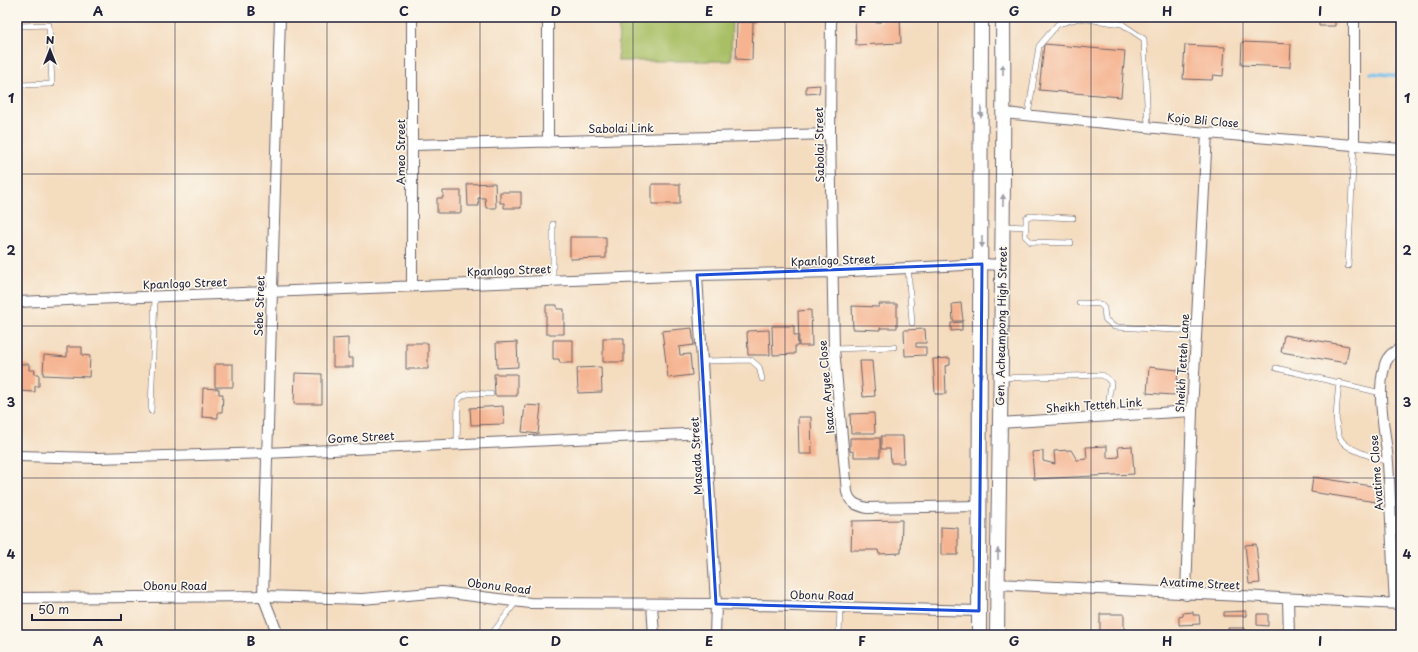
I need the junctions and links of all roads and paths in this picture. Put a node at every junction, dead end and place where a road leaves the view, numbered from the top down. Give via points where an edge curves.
1 (280, 17) edge
2 (412, 17) edge
3 (548, 17) edge
4 (831, 17) edge
5 (981, 17) edge
6 (1003, 17) edge
7 (1354, 17) edge
8 (17, 26) edge
9 (17, 85) edge
10 (1004, 113) junction
11 (1028, 115) junction
12 (1148, 126) junction
13 (1207, 133) junction
14 (830, 134) junction
15 (548, 142) junction
16 (1354, 144) junction
17 (413, 145) junction
18 (1401, 148) edge
19 (1073, 218) dead end
20 (553, 224) dead end
21 (1003, 226) junction
22 (1026, 227) junction
23 (1071, 243) dead end
24 (982, 264) junction
25 (1002, 266) junction
26 (1348, 266) dead end
27 (908, 268) junction
28 (833, 272) junction
29 (697, 275) junction
30 (553, 281) junction
31 (412, 286) junction
32 (272, 291) junction
33 (155, 296) junction
34 (17, 302) edge
35 (1079, 303) dead end
36 (912, 324) dead end
37 (1196, 331) junction
38 (894, 347) dead end
39 (1401, 349) edge
40 (834, 350) junction
41 (702, 361) junction
42 (1276, 368) dead end
43 (1000, 378) junction
44 (762, 379) dead end
45 (1339, 382) junction
46 (1381, 393) junction
47 (491, 394) dead end
48 (151, 411) dead end
49 (1192, 411) junction
50 (1108, 416) junction
51 (998, 423) junction
52 (707, 433) junction
53 (457, 444) junction
54 (266, 453) junction
55 (17, 456) edge
56 (1388, 462) junction
57 (980, 506) junction
58 (997, 584) junction
59 (1186, 595) junction
60 (263, 596) junction
61 (17, 598) edge
62 (1288, 599) junction
63 (516, 601) junction
64 (716, 604) junction
65 (1398, 604) edge
66 (652, 605) junction
67 (840, 608) junction
68 (979, 611) junction
69 (278, 635) edge
70 (491, 635) edge
71 (654, 635) edge
72 (715, 635) edge
73 (839, 635) edge
74 (979, 635) edge
75 (997, 635) edge
76 (1289, 635) edge

1 - 32 street, Sebe Street
2 - 17 street, Ameo Street
3 - 15 street
4 - 14 street, Sabolai Street
5 -> 24 main road, Gen. Acheampong High Street
10 -> 6 main road, Gen. Acheampong High Street
7 - 16 street
8 - 9 lane via 49,24 52,84
10 - 11 street, Kojo Bli Close
21 -> 10 main road, Gen. Acheampong High Street
11 - 12 street, Kojo Bli Close
11 - 12 lane via 1039,46 1058,24 1079,18 1122,24 1144,40
12 - 13 street, Kojo Bli Close
13 - 16 street, Kojo Bli Close
13 - 37 street, Sheikh Tetteh Lane
14 - 15 street, Sabolai Link
14 - 28 street, Sabolai Street
15 - 17 street, Sabolai Link
16 - 18 street, Kojo Bli Close
16 - 26 lane
17 - 31 street, Ameo Street
19 - 22 lane via 1030,216 1026,218
20 - 30 lane
21 - 22 lane
21 - 25 main road, Gen. Acheampong High Street
22 - 23 lane via 1025,236 1031,242
24 - 25 street, Kpanlogo Street
24 - 27 street, Kpanlogo Street
24 -> 57 main road, Gen. Acheampong High Street
25 - 43 main road, Gen. Acheampong High Street
27 - 28 street, Kpanlogo Street
27 - 36 lane
28 - 29 street, Kpanlogo Street
28 - 40 street, Isaac Aryee Close
29 - 30 street, Kpanlogo Street
29 - 41 street, Masada Street
30 - 31 street, Kpanlogo Street
31 - 32 street, Kpanlogo Street
32 - 33 street, Kpanlogo Street
32 - 54 street, Sebe Street
33 - 34 street, Kpanlogo Street
33 - 48 lane
35 - 37 lane via 1100,304 1104,308 1105,319 1114,327
37 - 49 street, Sheikh Tetteh Lane
38 - 40 lane
39 - 46 street, Avatime Close via 1387,358
40 - 57 street, Isaac Aryee Close via 849,500 855,505 867,508
41 - 44 lane via 751,360 759,367
41 - 52 street, Masada Street
42 - 45 lane
43 - 50 lane via 1102,375 1111,383
43 - 51 main road, Gen. Acheampong High Street
45 - 46 lane
45 - 56 lane via 1337,430 1342,442
46 - 56 street, Avatime Close
47 - 53 lane via 464,395 459,398
49 - 50 street, Sheikh Tetteh Link
49 - 59 street, Sheikh Tetteh Lane
50 - 51 street, Sheikh Tetteh Link
58 -> 51 main road, Gen. Acheampong High Street
52 - 53 street, Gome Street
52 - 64 street, Masada Street
53 - 54 street, Gome Street
54 - 55 street, Gome Street via 98,458
54 - 60 street, Sebe Street
56 - 65 street, Avatime Close
57 - 68 main road, Gen. Acheampong High Street
58 - 59 street, Avatime Street
58 - 75 main road, Gen. Acheampong High Street
59 - 62 street, Avatime Street
60 - 61 street, Obonu Road
60 - 63 street, Obonu Road via 362,599 442,592
60 - 69 street
62 - 65 street, Avatime Street
62 - 76 street
63 - 66 street, Obonu Road
63 - 70 lane
64 - 66 street, Obonu Road
64 - 67 street, Obonu Road
64 - 72 street, Masada Street
66 - 71 street
67 - 68 street, Obonu Road
67 - 73 lane
68 - 74 main road, Gen. Acheampong High Street

